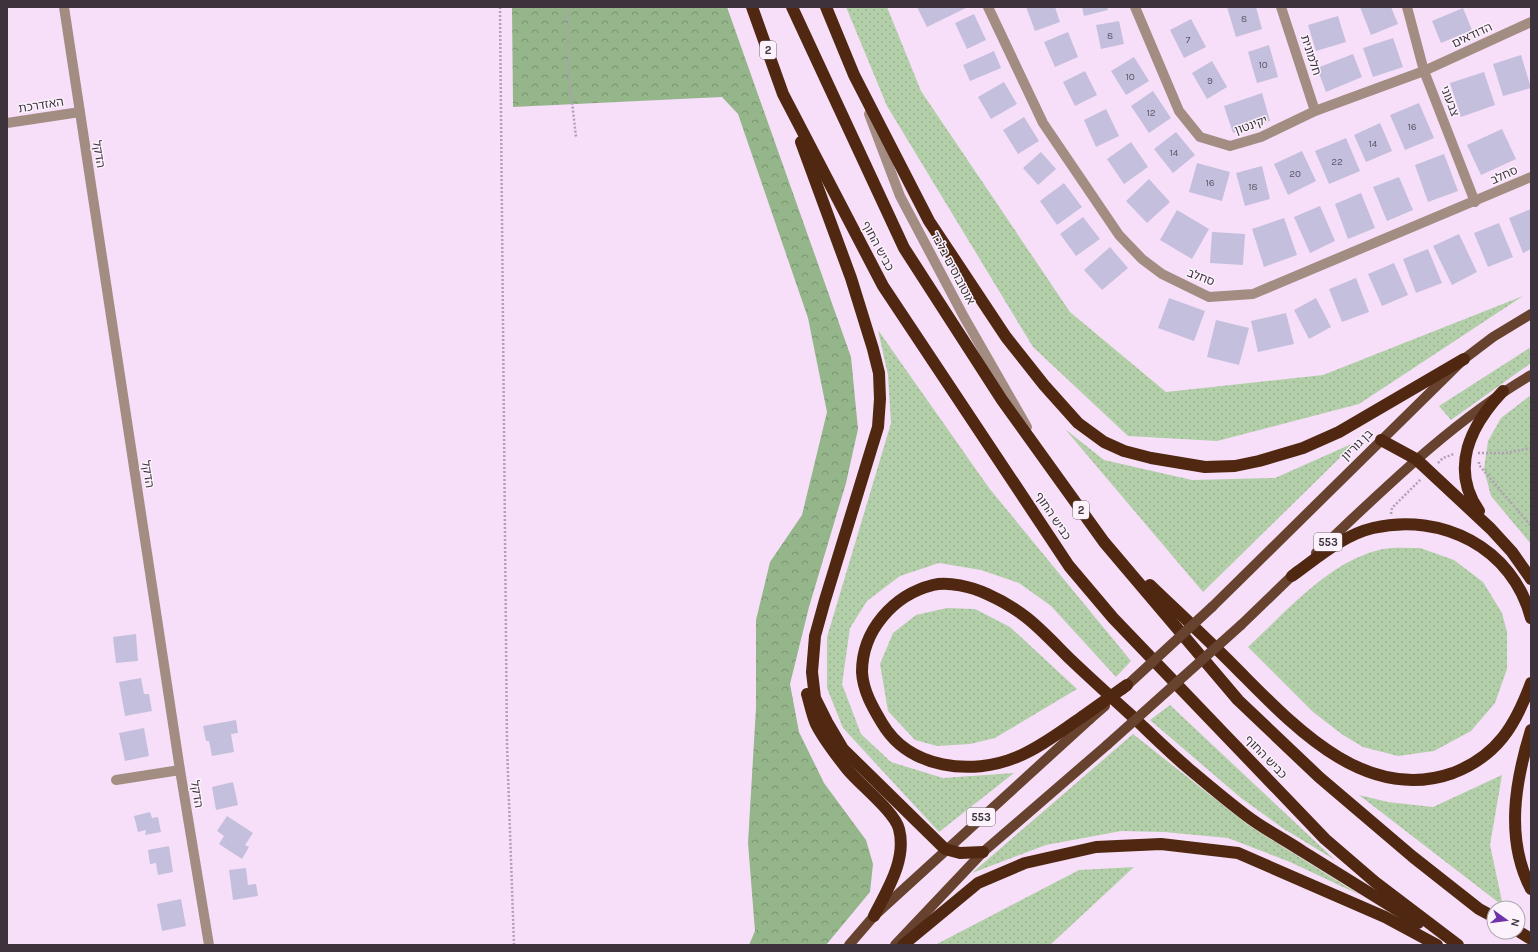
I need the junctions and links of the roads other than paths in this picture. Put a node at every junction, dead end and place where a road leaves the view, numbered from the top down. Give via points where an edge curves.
1 (64, 7) edge
2 (752, 7) edge
3 (792, 7) edge
4 (826, 7) edge
5 (988, 7) edge
6 (1135, 7) edge
7 (1282, 7) edge
8 (1407, 7) edge
9 (1531, 22) edge
10 (1424, 71) junction
11 (854, 75) junction
12 (783, 94) junction
13 (1315, 111) junction
14 (80, 112) junction
15 (7, 123) edge
16 (1531, 177) edge
17 (1475, 202) junction
18 (1531, 314) edge
19 (1464, 359) junction
20 (1531, 375) edge
21 (1503, 391) junction
22 (1381, 440) junction
23 (1416, 459) junction
24 (1048, 464) junction
25 (1491, 529) junction
26 (1104, 542) junction
27 (1292, 576) junction
28 (1531, 579) edge
29 (824, 600) junction
30 (1531, 618) edge
31 (1531, 683) edge
32 (1127, 685) joint
33 (1086, 718) junction
34 (1531, 730) edge
35 (180, 770) junction
36 (116, 780) dead end
37 (945, 849) junction
38 (983, 852) junction
39 (1531, 889) edge
40 (1486, 912) edge
41 (874, 916) junction
42 (209, 945) edge
43 (849, 945) edge
44 (895, 945) edge
45 (903, 945) edge
46 (1436, 945) edge
47 (1453, 945) edge
48 (1458, 945) edge

1 - 14 street, הדקל
2 - 12 highway, כביש החוף / 2
3 - 24 highway, כביש החוף / 2 via 904,248 1002,400
4 - 11 highway
5 - 17 street, סחלב via 1044,123 1119,235 1142,259 1162,274 1210,296 1253,294
6 - 13 street, יקינטון via 1179,111 1200,137 1230,146 1261,137
7 - 13 street, חלמונית
8 - 10 street, צבעוני
9 - 10 street, הדודאים
10 - 13 street, יקינטון
10 - 17 street, צבעוני
11 - 19 highway via 929,221 1006,337 1078,423 1104,442 1124,451 1152,458 1204,467 1235,466 1259,461 1303,448 1339,432
11 - 24 street, אוטובוסים בלבד via 900,196 964,317
12 - 29 highway via 851,278 879,373 878,427
12 - 48 highway, כביש החוף / 2 via 883,286 1069,566 1113,618 1325,839 1375,882
14 - 15 street, האזדרכת
14 - 35 street, הדקל
16 - 17 street, סחלב
18 - 19 main road, בן גוריון via 1493,337
19 - 22 main road, בן גוריון
20 - 21 main road
21 - 23 main road
21 - 25 highway via 1479,422 1468,450 1464,474 1472,502
22 - 23 highway
22 - 32 main road, בן גוריון, bridge via 1212,607
23 - 25 highway
23 - 27 main road, 553
24 - 26 highway, כביש החוף / 2
25 - 28 highway via 1512,552
26 - 31 highway via 1277,709 1313,740 1339,758 1374,774 1427,780 1466,768 1494,748 1503,738 1515,722
26 - 40 highway, כביש החוף / 2 via 1238,700 1319,777
27 - 30 highway via 1325,551 1373,528 1396,525 1434,527 1484,547 1501,562 1518,587
27 - 38 main road, 553, bridge via 1106,745
29 - 37 highway via 815,636 812,672 815,698 843,749
29 - 41 highway via 807,657 806,690 815,723 848,770 892,816 899,828 900,847 896,873
32 - 33 highway, bridge
33 - 37 main road, 553
33 - 47 highway via 1035,748 1002,762 984,766 958,766 939,764 918,757 900,744 886,729 869,702 862,674 871,631 905,596 935,584 979,590 1000,600 1037,624 1186,766 1248,817
34 - 39 highway via 1517,783 1515,831 1517,852
35 - 36 street
35 - 42 street, הדקל
37 - 38 highway via 960,853
37 - 41 main road, 553
38 - 44 main road, 553
41 - 43 main road, 553
45 - 46 highway via 978,883 1025,863 1096,847 1161,844 1238,853 1385,917

